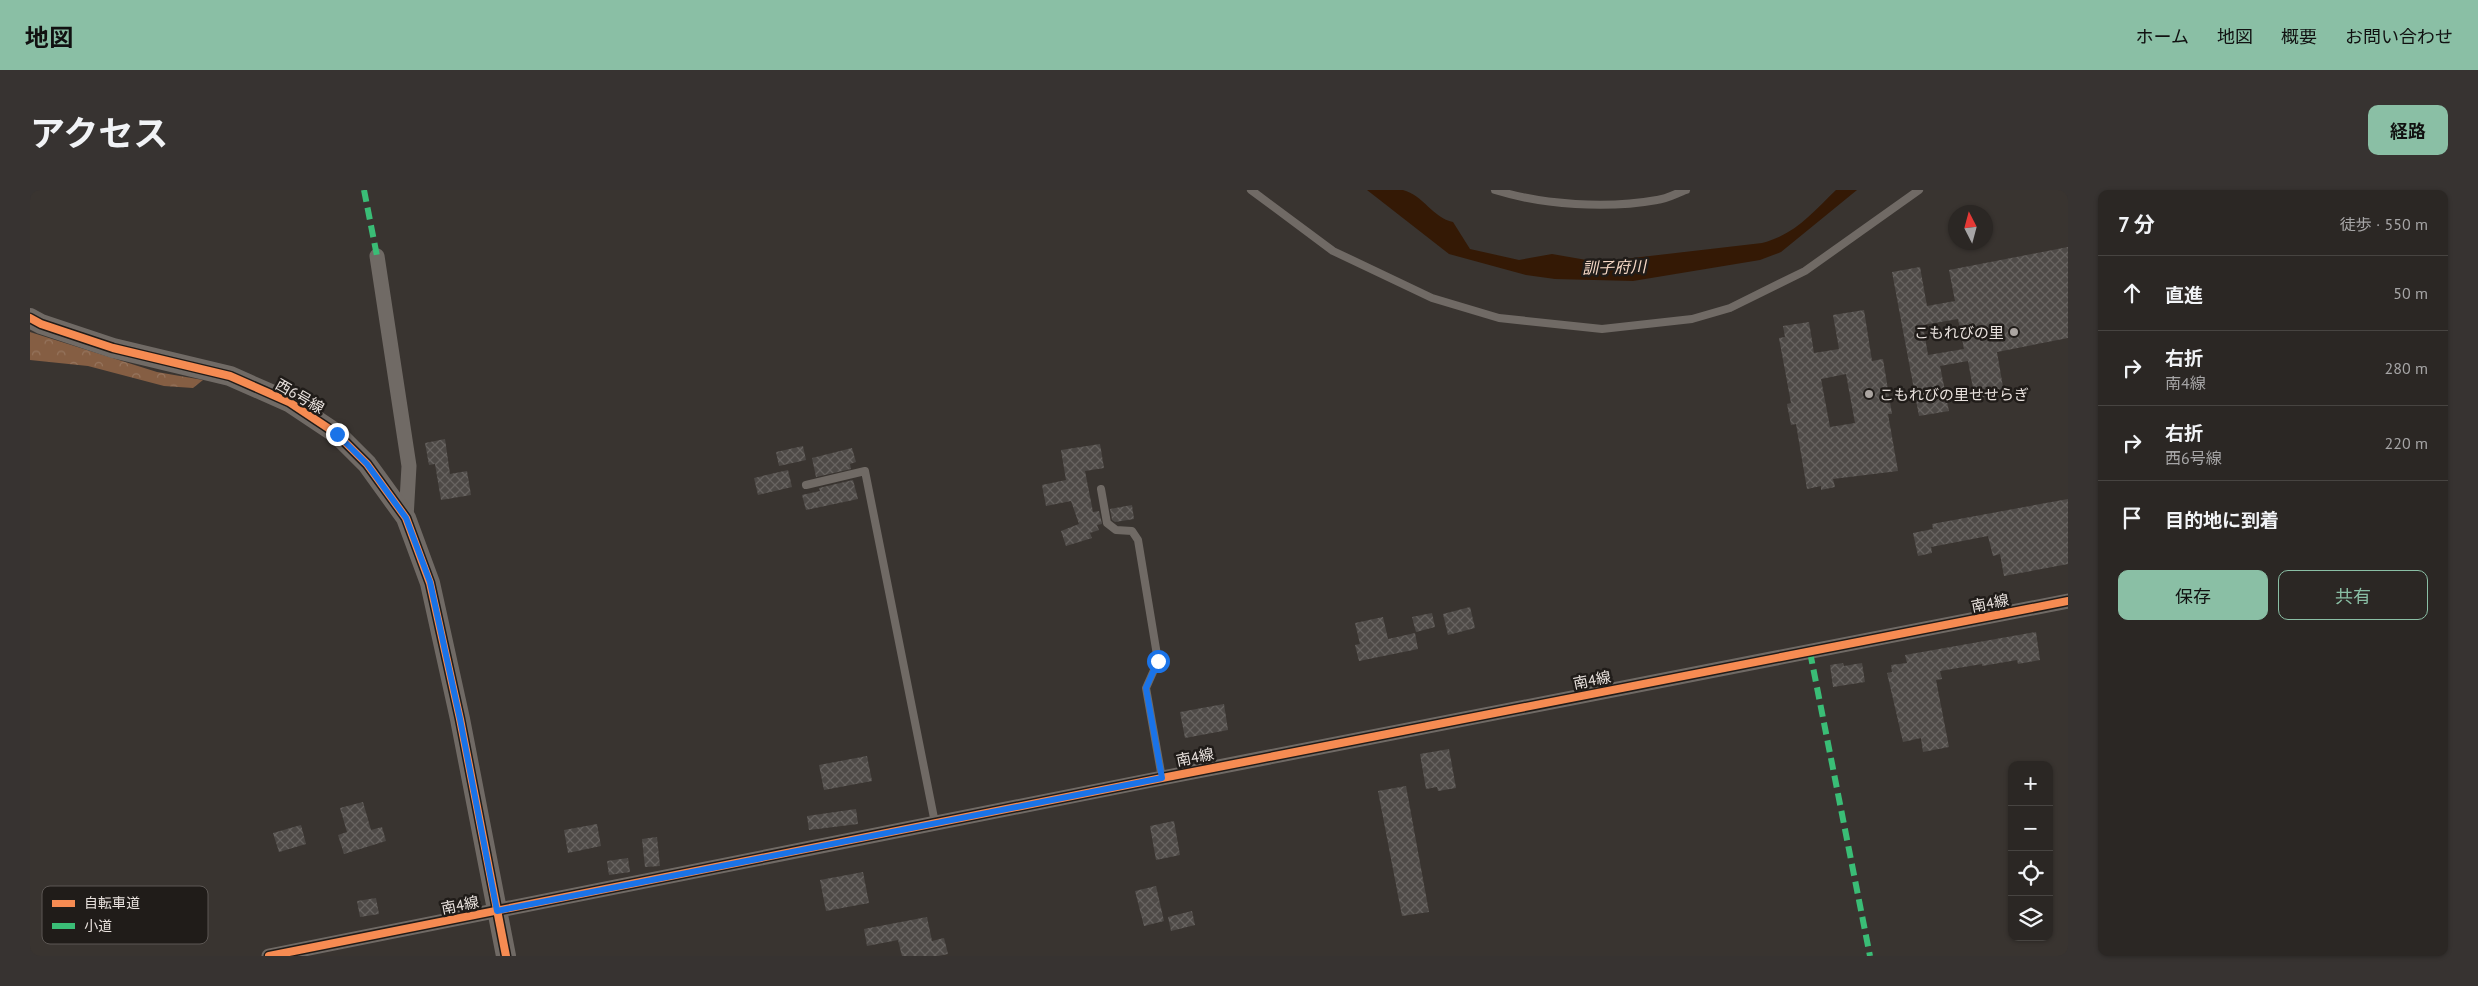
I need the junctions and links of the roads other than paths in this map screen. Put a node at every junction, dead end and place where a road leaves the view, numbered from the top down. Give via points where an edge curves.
1 (1251, 190) edge
2 (1495, 190) edge
3 (1686, 190) edge
4 (1919, 190) edge
5 (377, 256) dead end
6 (30, 318) edge
7 (806, 485) dead end
8 (1101, 489) dead end
9 (406, 518) junction
10 (2068, 601) edge
11 (1162, 778) junction
12 (935, 823) junction
13 (497, 911) junction
14 (269, 956) edge
15 (506, 956) edge

1 - 4 lane via 1333,251 1432,298 1500,318 1602,328 1692,319 1730,308 1806,271
2 - 3 lane via 1556,203 1604,204 1658,200
5 - 9 street via 409,466
6 - 9 street, 西6号線 via 113,348 230,376 289,402 337,434 361,458
7 - 12 lane via 865,472
8 - 11 lane via 1108,523 1116,530 1132,531 1138,540 1158,661 1146,688
9 - 13 street, 西6号線 via 430,582
10 - 11 street, 南4線
11 - 12 street, 南4線
12 - 13 street, 南4線
13 - 14 street, 南4線
13 - 15 street, 西6号線

